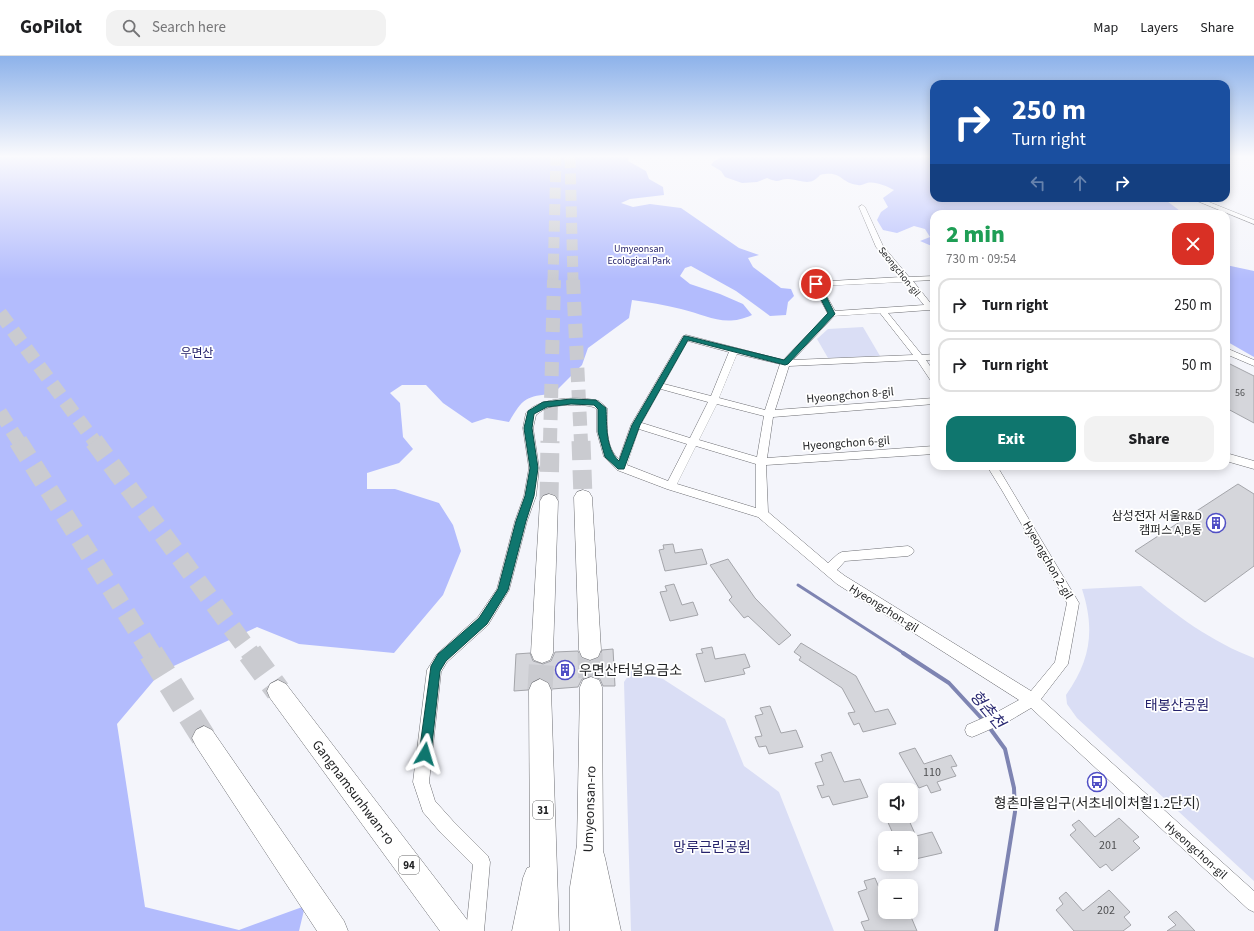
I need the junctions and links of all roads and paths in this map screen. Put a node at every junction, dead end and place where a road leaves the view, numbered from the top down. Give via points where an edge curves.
1 (1203, 202) edge
2 (862, 207) dead end
3 (1224, 210) edge
4 (1230, 213) edge
5 (1254, 222) edge
6 (930, 278) edge
7 (906, 279) junction
8 (930, 304) edge
9 (930, 307) edge
10 (882, 310) junction
11 (832, 314) junction
12 (734, 350) junction
13 (1230, 354) edge
14 (930, 357) edge
15 (920, 358) junction
16 (785, 363) junction
17 (1254, 363) edge
18 (930, 373) edge
19 (659, 386) junction
20 (714, 400) junction
21 (930, 401) edge
22 (769, 414) junction
23 (636, 425) junction
24 (693, 442) junction
25 (930, 450) edge
26 (1230, 458) edge
27 (761, 462) junction
28 (1254, 465) edge
29 (621, 467) junction
30 (995, 470) edge
31 (671, 486) junction
32 (583, 497) tunnel mouth
33 (549, 501) tunnel mouth
34 (762, 514) junction
35 (908, 551) dead end
36 (829, 570) junction
37 (590, 650) tunnel mouth
38 (542, 652) tunnel mouth
39 (591, 687) tunnel mouth
40 (540, 690) tunnel mouth
41 (278, 691) tunnel mouth
42 (1032, 700) junction
43 (972, 730) dead end
44 (204, 738) tunnel mouth
45 (544, 844) junction
46 (590, 845) junction
47 (1254, 903) edge
48 (328, 923) edge
49 (458, 931) edge
50 (475, 931) edge
51 (526, 931) edge
52 (545, 931) edge
53 (584, 931) edge
54 (607, 931) edge

1 - 3 street
2 - 7 street, Seongchon-gil via 880,247
4 - 5 street
6 - 7 street
7 - 8 street, Seongchon-gil
7 - 11 street via 816,284
9 - 10 street
10 - 11 street
10 - 15 street
11 - 16 street
12 - 16 street
12 - 19 street via 686,338
12 - 20 street
13 - 17 street
14 - 15 street
15 - 16 street
15 - 18 street
16 - 22 street
19 - 20 street, Hyeongchon 8-gil
19 - 23 street
20 - 22 street, Hyeongchon 8-gil
20 - 24 street
21 - 22 street, Hyeongchon 8-gil
22 - 27 street
23 - 24 street
23 - 29 street
24 - 27 street
24 - 31 street
25 - 27 street, Hyeongchon 6-gil
26 - 28 street
27 - 34 street
29 - 31 street
29 - 50 street via 609,457 602,432 602,408 596,403 546,404 531,413 528,428 534,468 531,489 502,590 483,621 442,658 434,670 421,782 429,806 482,862
30 - 42 street, Hyeongchon 2-gil via 1073,603 1061,664
31 - 34 street
32 - 37 highway
33 - 38 highway
34 - 36 street, Hyeongchon-gil
35 - 36 street via 842,557
36 - 42 street, Hyeongchon-gil
39 - 46 highway, Umyeonsan-ro
40 - 45 highway, 31
41 - 49 highway, Gangnamsunhwan-ro / 94
42 - 43 street
42 - 47 street, Hyeongchon-gil
44 - 48 highway
45 - 51 highway
45 - 52 highway, 31
46 - 53 highway, Umyeonsan-ro via 584,887
46 - 54 highway

